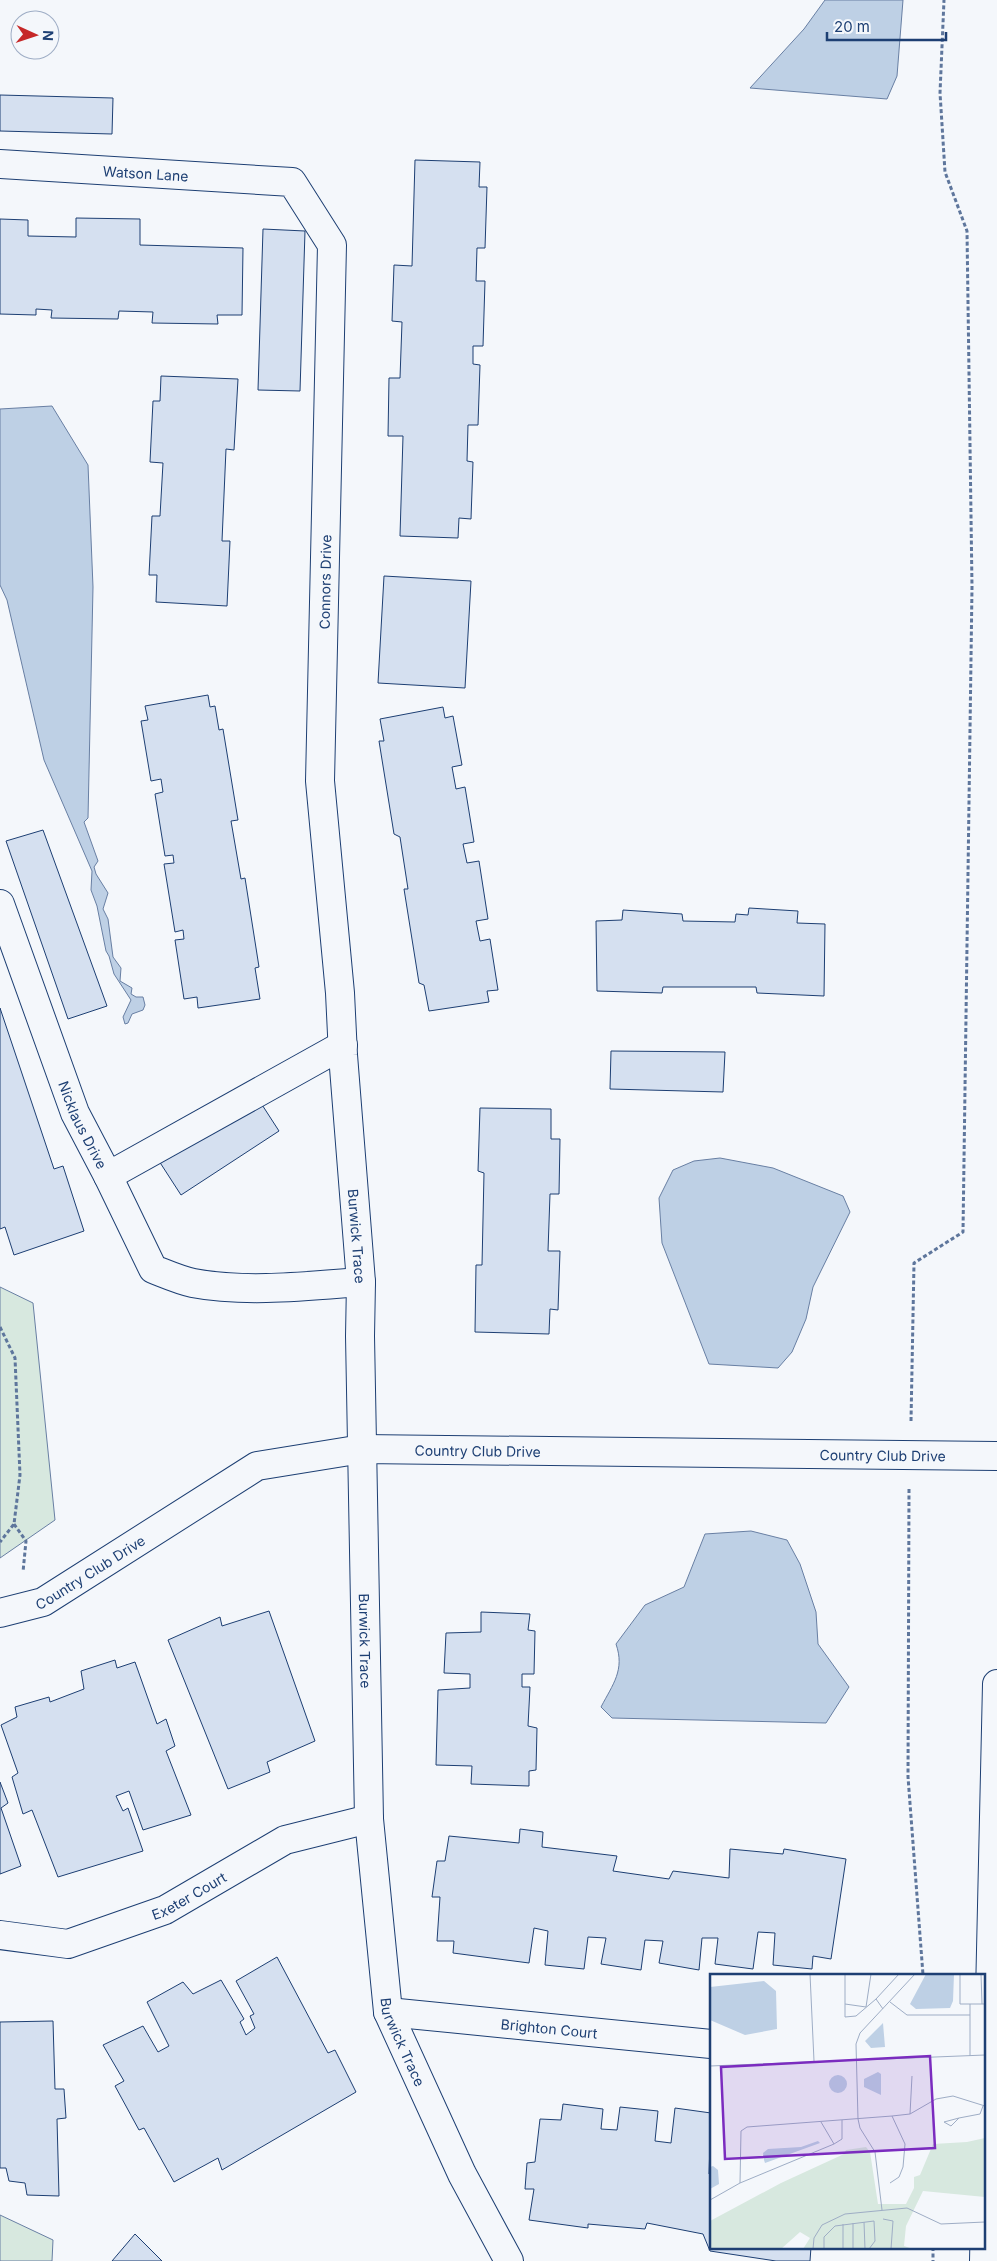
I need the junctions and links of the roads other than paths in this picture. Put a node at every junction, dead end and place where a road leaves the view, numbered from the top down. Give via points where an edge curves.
1 (0, 164) edge
2 (292, 182) joint
3 (0, 904) edge
4 (340, 994) joint
5 (343, 1045) junction
6 (108, 1176) junction
7 (361, 1282) junction
8 (362, 1449) junction
9 (997, 1456) edge
10 (10, 1610) edge
11 (997, 1684) edge
12 (369, 1819) junction
13 (0, 1935) edge
14 (388, 2012) junction
15 (710, 2044) edge
16 (509, 2261) edge
17 (984, 2261) edge

1 - 2 street, Watson Lane
2 - 4 street, Connors Drive via 332,245 320,781
3 - 6 street, Nicklaus Drive via 75,1113
4 - 5 street, Burwick Trace
5 - 6 street, Nicklaus Drive
5 - 7 street, Burwick Trace
6 - 7 street via 153,1269 192,1283 232,1286 281,1289
7 - 8 street, Burwick Trace
8 - 9 street, Country Club Drive
8 - 10 street, Country Club Drive via 257,1466 42,1602
8 - 12 street, Burwick Trace
11 - 17 street
12 - 13 street, Exeter Court via 285,1840 165,1910 68,1944
12 - 14 street, Burwick Trace
14 - 15 street, Brighton Court
14 - 16 street, Burwick Trace via 462,2174

